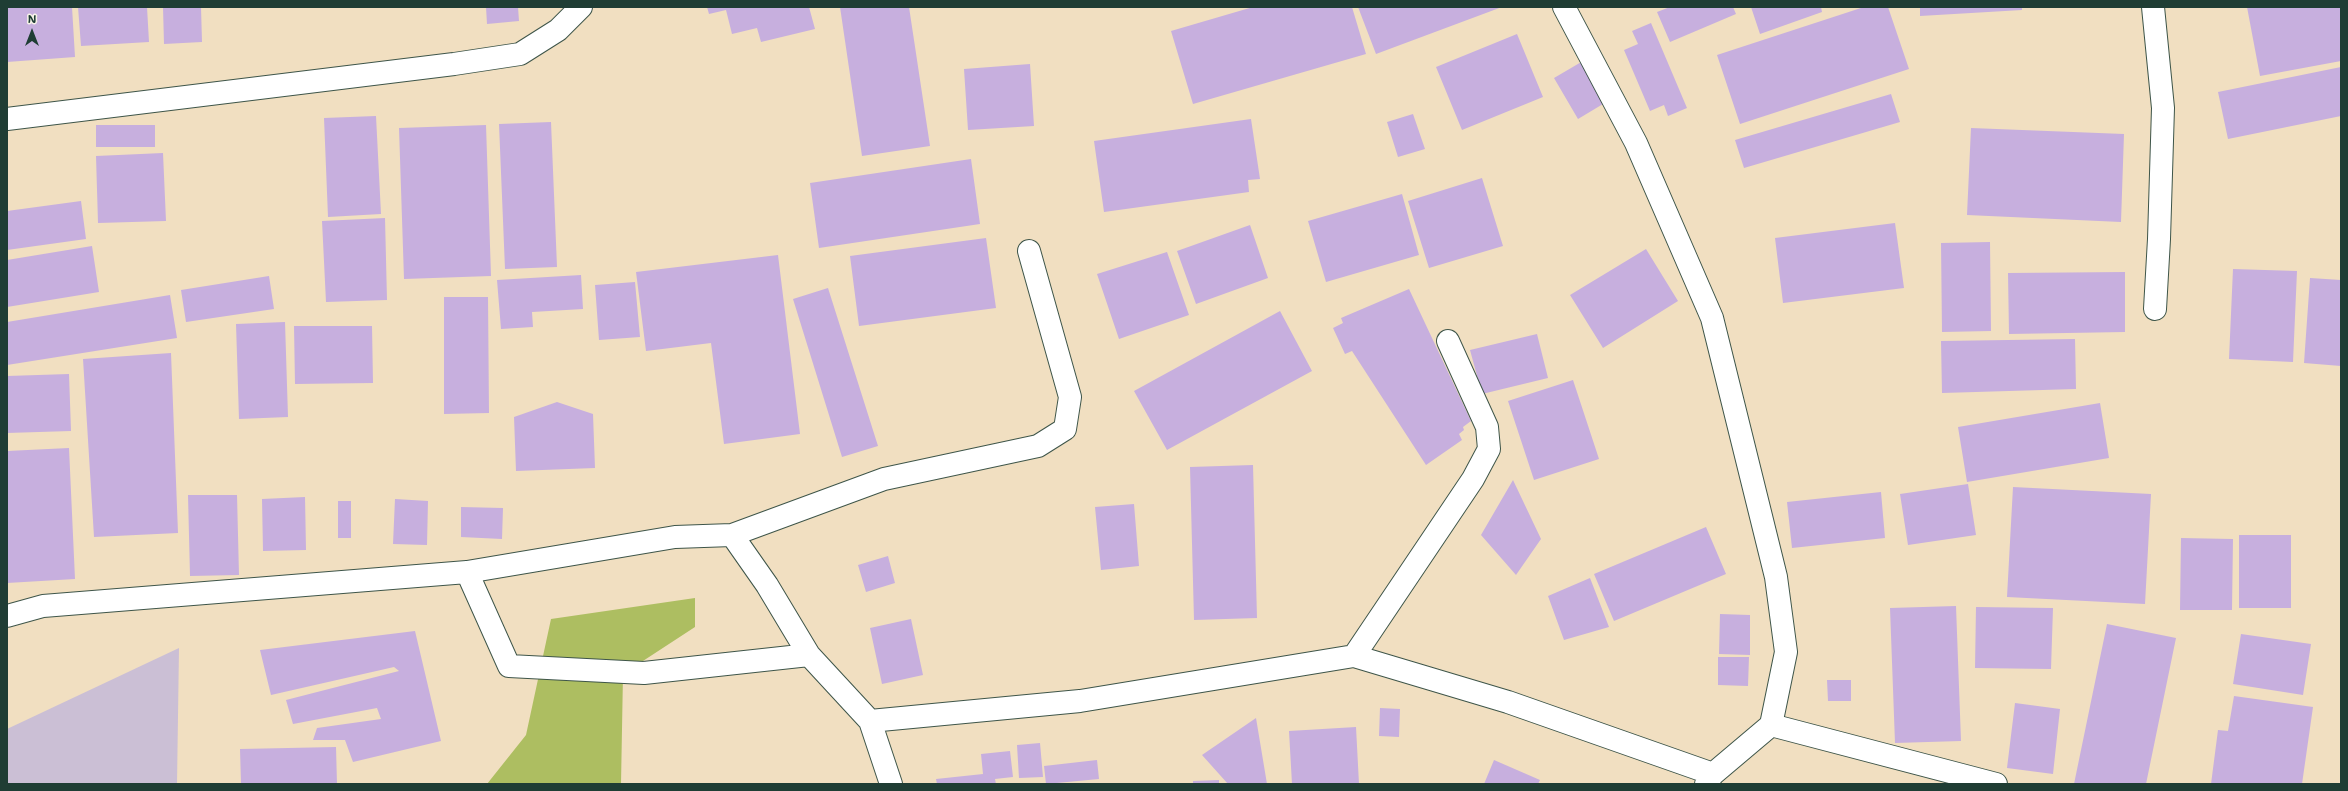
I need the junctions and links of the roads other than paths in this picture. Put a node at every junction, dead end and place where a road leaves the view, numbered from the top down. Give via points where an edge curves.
1 (581, 7) edge
2 (2152, 7) edge
3 (1571, 9) edge
4 (7, 119) edge
5 (1028, 251) dead end
6 (2155, 309) dead end
7 (1448, 341) dead end
8 (732, 535) junction
9 (467, 572) junction
10 (7, 616) edge
11 (809, 656) junction
12 (1354, 656) junction
13 (870, 721) junction
14 (1771, 725) junction
15 (1709, 779) edge
16 (891, 784) edge
17 (1996, 784) edge

1 - 4 street via 558,30 520,54
2 - 6 street via 2163,108 2160,239
3 - 14 street via 1636,143 1712,318 1776,577 1786,652
5 - 8 street via 1070,397 1065,429 1038,446 884,479
7 - 12 street via 1487,427 1489,449 1473,479
8 - 9 street via 675,538
8 - 11 street via 767,585
9 - 10 street via 43,606
9 - 11 street via 509,666 644,673
11 - 13 street
12 - 13 street via 1080,701
12 - 15 street via 1508,702
13 - 16 street
14 - 15 street
14 - 17 street

